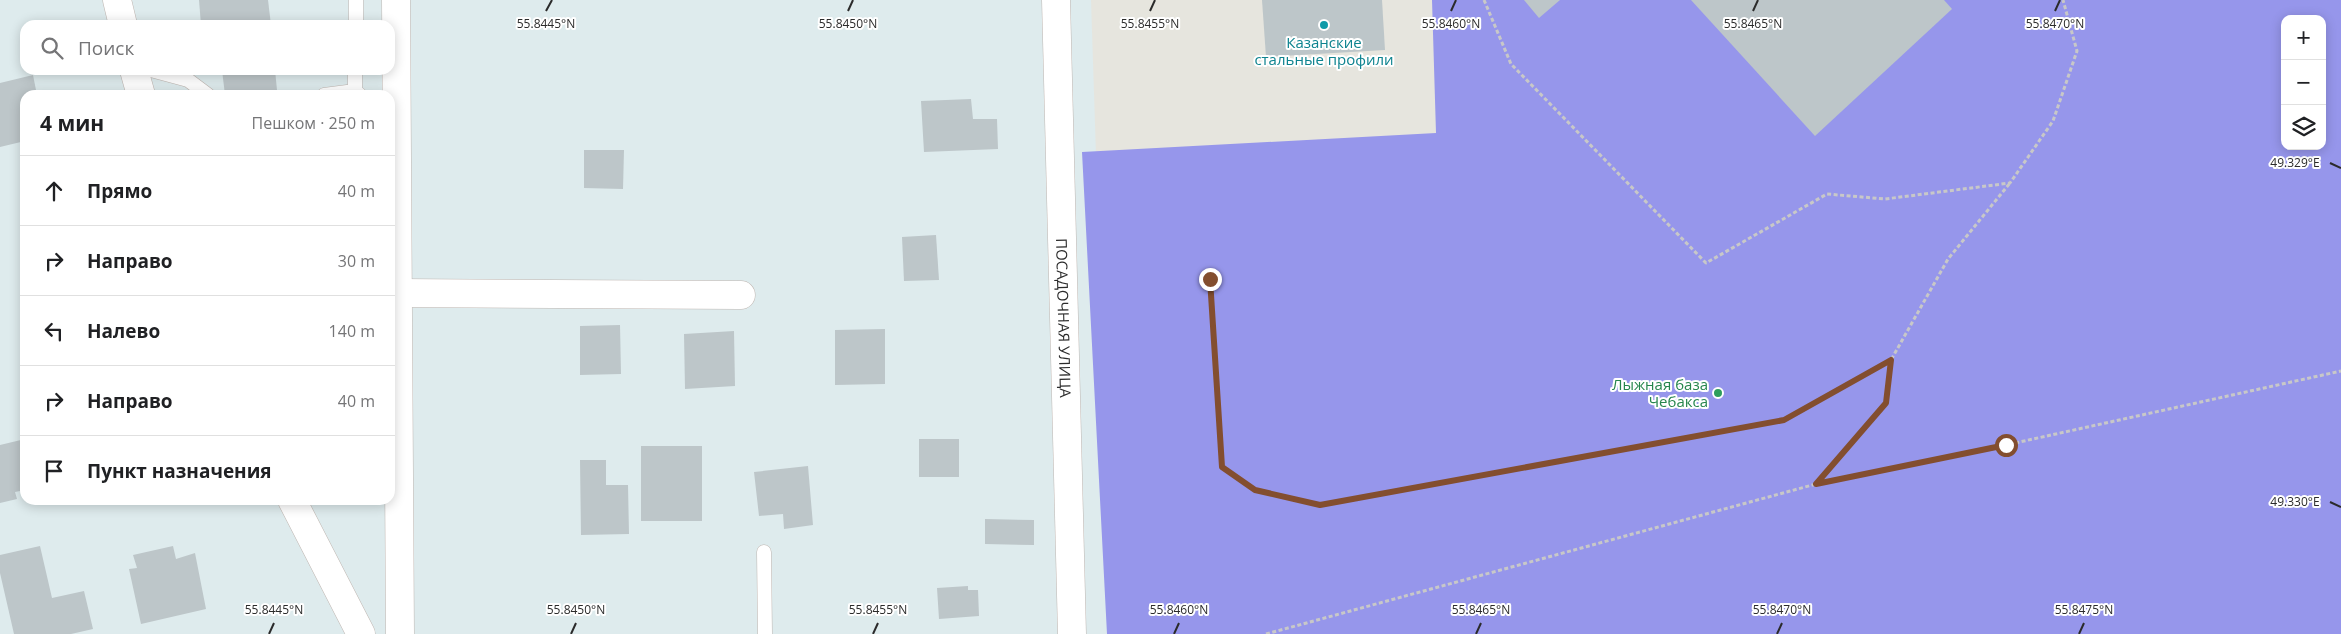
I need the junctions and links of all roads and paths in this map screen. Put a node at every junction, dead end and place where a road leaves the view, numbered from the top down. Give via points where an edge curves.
1 (117, 0) edge
2 (356, 0) edge
3 (396, 0) edge
4 (1056, 0) edge
5 (1484, 0) edge
6 (2063, 0) edge
7 (122, 20) edge
8 (356, 20) edge
9 (395, 60) edge
10 (135, 75) edge
11 (170, 75) edge
12 (356, 75) edge
13 (395, 75) edge
14 (140, 90) edge
15 (201, 90) edge
16 (358, 90) edge
17 (395, 90) edge
18 (395, 164) edge
19 (2010, 183) junction
20 (1210, 279) dead end
21 (398, 293) junction
22 (741, 295) dead end
23 (1891, 360) junction
24 (2341, 371) edge
25 (1816, 484) junction
26 (295, 505) edge
27 (764, 552) dead end
28 (361, 634) edge
29 (400, 634) edge
30 (765, 634) edge
31 (1072, 634) edge
32 (1266, 634) edge

1 - 7 street
2 - 8 lane
3 - 9 street
4 - 31 street, ПОСАДОЧНАЯ УЛИЦА
5 - 19 path via 1511,64 1706,263 1827,194 1885,199
6 - 19 path via 2077,51 2053,122
10 - 14 street
11 - 15 lane via 188,80
12 - 16 lane
13 - 17 street
18 - 21 street
19 - 23 path via 1948,259
20 - 23 path via 1222,467 1255,490 1320,505 1784,420
21 - 22 street
21 - 29 street
23 - 25 path via 1886,403
24 - 25 path
25 - 32 path
26 - 28 street
27 - 30 lane

